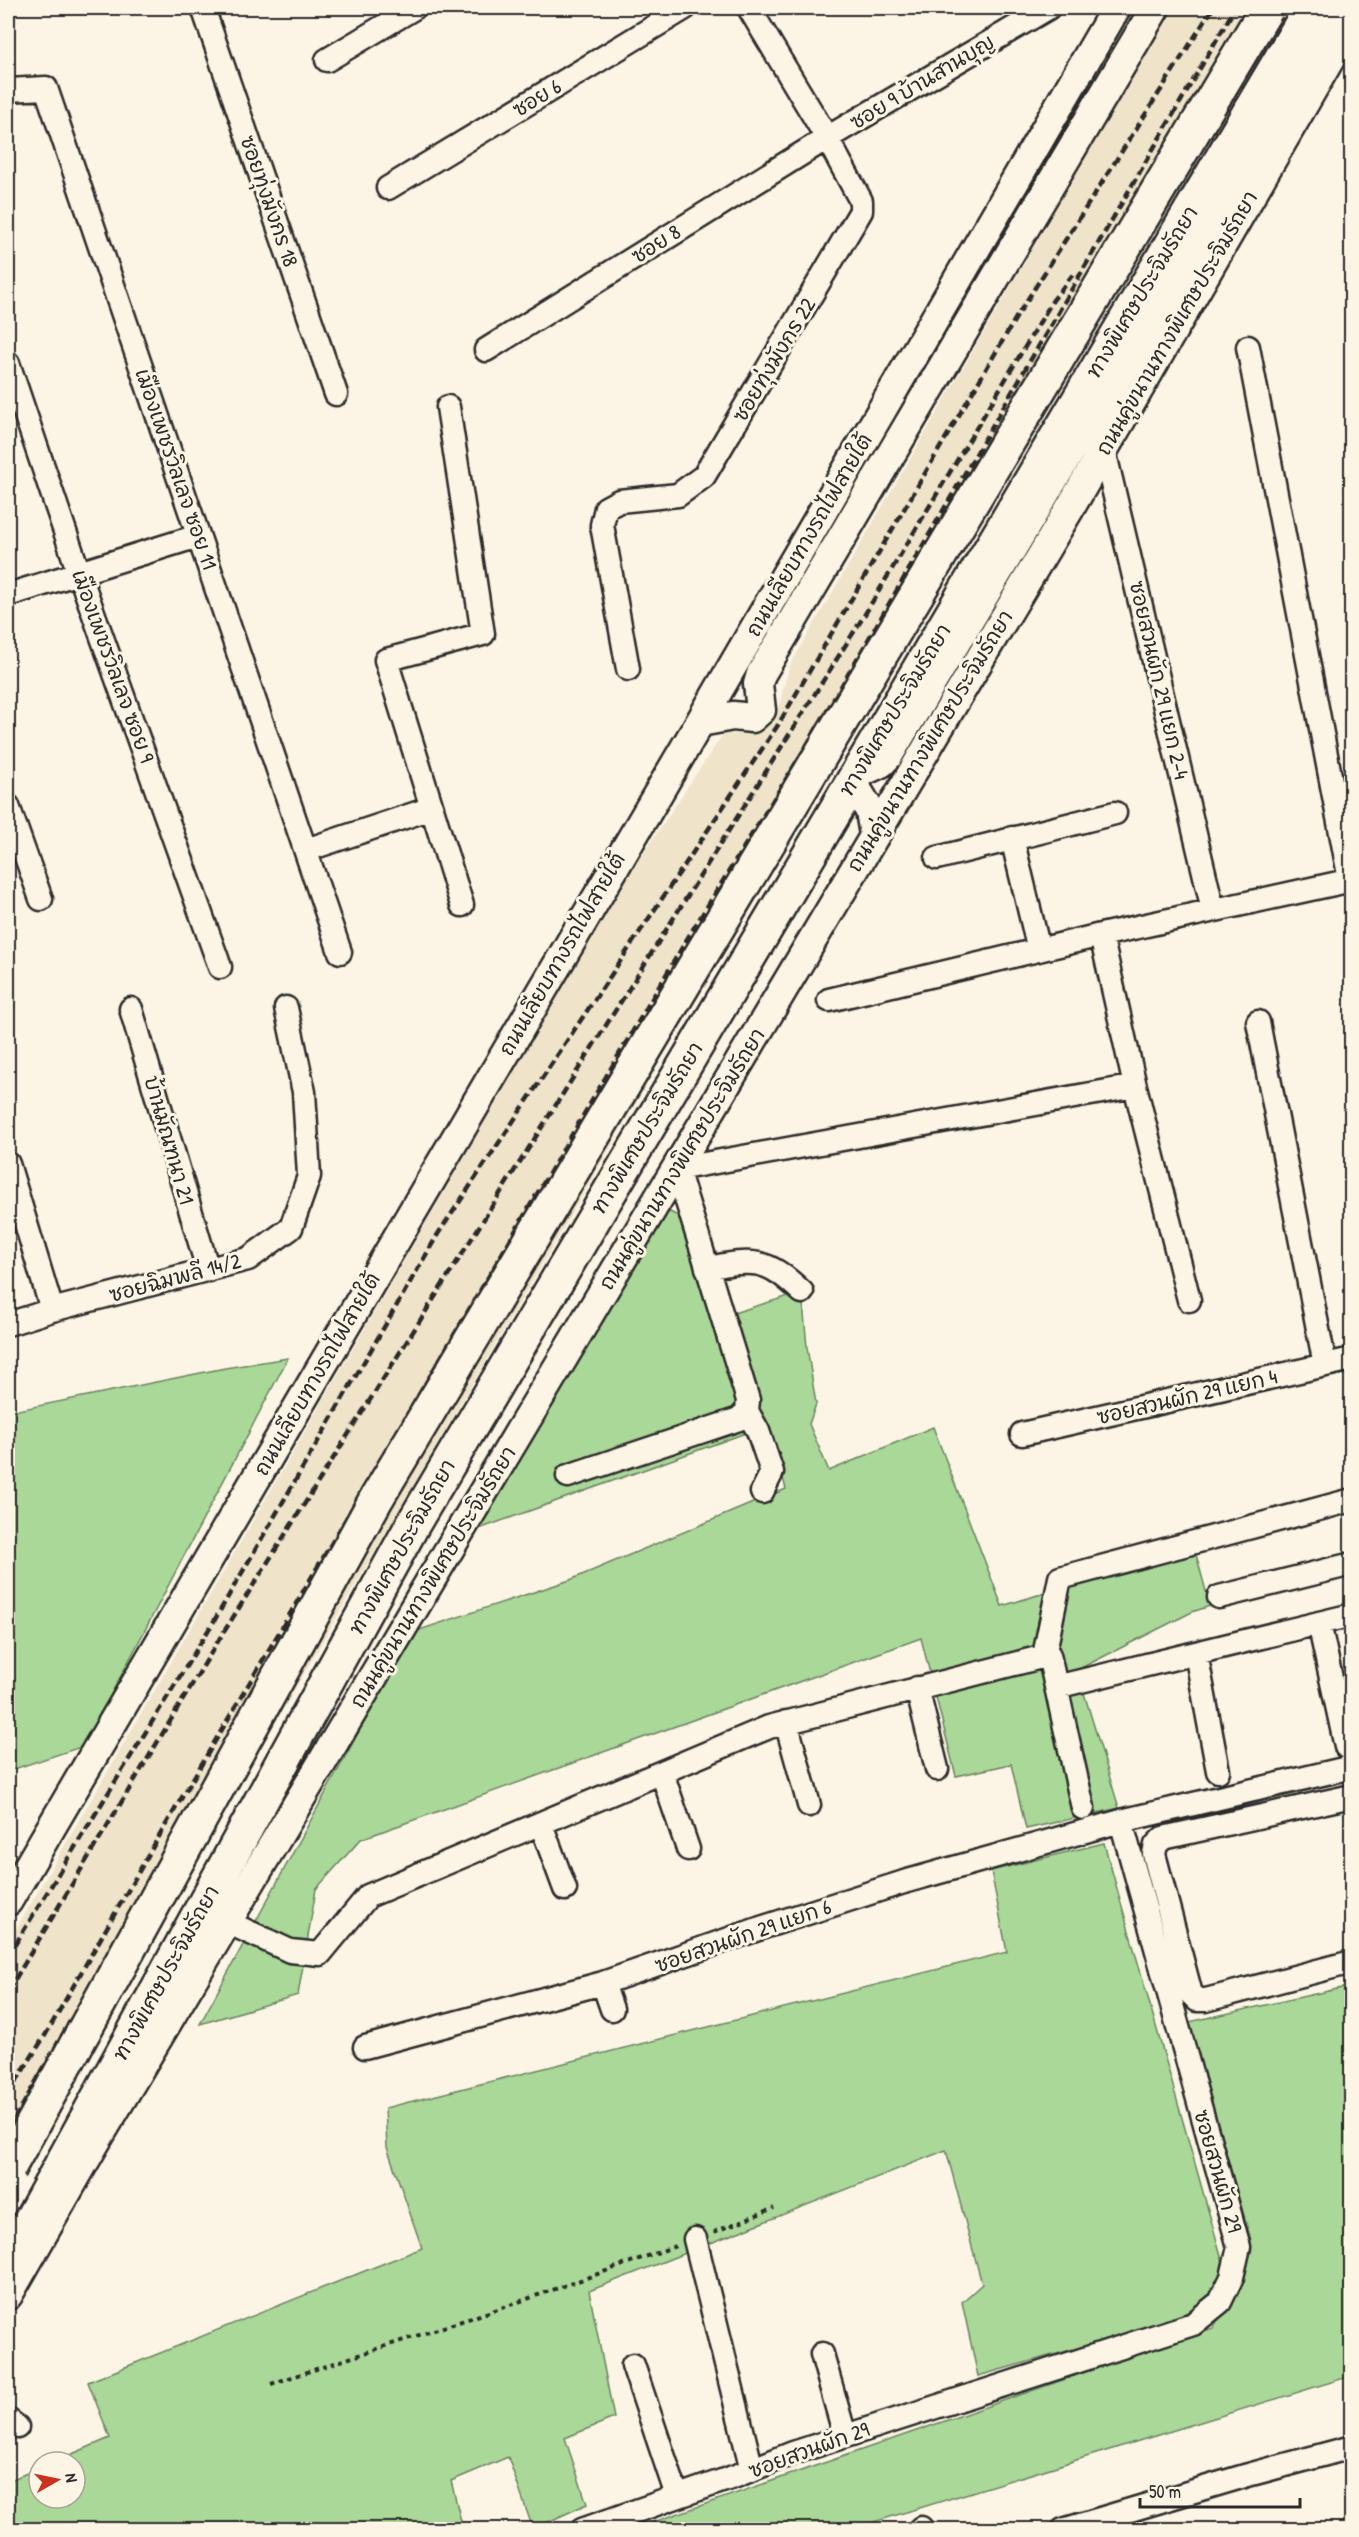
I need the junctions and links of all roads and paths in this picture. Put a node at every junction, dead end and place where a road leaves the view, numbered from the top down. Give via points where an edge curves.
1 (203, 8) edge
2 (414, 8) edge
3 (685, 8) edge
4 (748, 8) edge
5 (1048, 8) edge
6 (1116, 8) edge
7 (1155, 8) edge
8 (1267, 8) edge
9 (1311, 8) edge
10 (1331, 8) edge
11 (1352, 21) edge
12 (327, 60) dead end
13 (8, 90) edge
14 (827, 138) junction
15 (388, 188) dead end
16 (1248, 347) dead end
17 (486, 350) dead end
18 (8, 363) edge
19 (336, 394) dead end
20 (448, 407) dead end
21 (1104, 450) junction
22 (198, 536) junction
23 (79, 573) junction
24 (8, 595) edge
25 (628, 669) dead end
26 (700, 722) junction
27 (8, 806) edge
28 (432, 808) junction
29 (1115, 813) dead end
30 (874, 835) junction
31 (1012, 838) junction
32 (306, 850) junction
33 (937, 858) dead end
34 (1351, 880) edge
35 (41, 899) dead end
36 (462, 905) dead end
37 (1213, 910) junction
38 (1101, 935) junction
39 (1039, 950) junction
40 (340, 952) dead end
41 (220, 967) dead end
42 (829, 1000) dead end
43 (286, 1008) dead end
44 (131, 1009) dead end
45 (1258, 1022) dead end
46 (1135, 1086) junction
47 (8, 1164) edge
48 (676, 1169) junction
49 (707, 1268) junction
50 (208, 1270) junction
51 (802, 1292) dead end
52 (1189, 1300) dead end
53 (52, 1310) junction
54 (8, 1324) edge
55 (1352, 1359) edge
56 (1325, 1365) junction
57 (747, 1411) junction
58 (1022, 1434) dead end
59 (567, 1476) dead end
60 (762, 1492) dead end
61 (1352, 1500) edge
62 (1352, 1564) edge
63 (1219, 1597) dead end
64 (1352, 1615) edge
65 (1319, 1623) junction
66 (1196, 1653) junction
67 (1044, 1656) junction
68 (1056, 1687) junction
69 (917, 1688) junction
70 (786, 1722) junction
71 (1352, 1746) edge
72 (1352, 1767) edge
73 (937, 1769) dead end
74 (1218, 1771) dead end
75 (662, 1773) junction
76 (1352, 1796) edge
77 (809, 1805) dead end
78 (1083, 1808) dead end
79 (1121, 1821) junction
80 (541, 1824) junction
81 (688, 1849) dead end
82 (565, 1889) dead end
83 (8, 1900) edge
84 (227, 1922) junction
85 (1352, 1962) edge
86 (603, 1983) junction
87 (612, 2009) dead end
88 (364, 2047) dead end
89 (8, 2169) edge
90 (774, 2208) dead end
91 (695, 2239) junction
92 (8, 2262) edge
93 (8, 2295) edge
94 (822, 2354) dead end
95 (633, 2365) dead end
96 (271, 2384) dead end
97 (844, 2436) junction
98 (1352, 2447) edge
99 (752, 2470) junction
100 (677, 2496) junction
101 (582, 2529) edge
102 (1063, 2529) edge

1 - 19 street, ซอยทุ่งมังกร 18
2 - 12 street
3 - 15 street, ซอย 6
4 - 14 street, ซอยทุ่งมังกร 22
5 - 14 street, ซอย 9 บ้านสานบุญ
6 - 26 main road, ถนนเลียบทางรถไฟสายใต้
7 - 26 main road via 761,674 761,710 752,718 734,716
8 - 89 highway, ทางพิเศษประจิมรัถยา, bridge via 375,1501
9 - 92 highway, ทางพิเศษประจิมรัถยา via 413,1524
10 - 30 main road via 888,756 857,774 855,786 870,811
11 - 21 main road, ถนนคู่ขนานทางพิเศษประจิมรัถยา
13 - 22 street, เมืองเพชรวิลเลจ ซอย 11 via 46,88
14 - 17 street, ซอย 8
14 - 25 street, ซอยทุ่งมังกร 22 via 861,201 856,222 704,476 678,495 619,501 606,508 602,525
16 - 34 street
18 - 23 street, เมืองเพชรวิลเลจ ซอย 9
20 - 28 street via 483,634 386,660
21 - 30 main road, ถนนคู่ขนานทางพิเศษประจิมรัถยา
21 - 37 street, ซอยสวนผัก 29 แยก 2-4
22 - 23 street
22 - 32 street, เมืองเพชรวิลเลจ ซอย 11
23 - 24 street
23 - 41 street, เมืองเพชรวิลเลจ ซอย 9
26 - 83 main road, ถนนเลียบทางรถไฟสายใต้
27 - 35 street
28 - 32 street
28 - 36 street
29 - 31 street
30 - 48 main road, ถนนคู่ขนานทางพิเศษประจิมรัถยา
31 - 33 street
31 - 39 street
32 - 40 street, เมืองเพชรวิลเลจ ซอย 11
34 - 37 street
37 - 38 street
38 - 39 street
38 - 46 street
39 - 42 street
43 - 50 street, ซอยฉิมพลี 14/2 via 304,1092 309,1176 291,1228 248,1259
44 - 50 street, บ้านมัณฑนา 21
45 - 56 street
46 - 48 street
46 - 52 street
47 - 53 street
48 - 49 street
48 - 84 main road, ถนนคู่ขนานทางพิเศษประจิมรัถยา
49 - 51 street via 742,1262 767,1265
49 - 57 street via 748,1400
50 - 53 street, ซอยฉิมพลี 14/2
53 - 54 street, ซอยฉิมพลี 14/2
55 - 56 street, ซอยสวนผัก 29 แยก 4
56 - 58 street, ซอยสวนผัก 29 แยก 4
57 - 59 street via 739,1419
57 - 60 street via 772,1472
61 - 67 street via 1060,1578
62 - 63 street
64 - 65 street
65 - 66 street
65 - 71 street via 1346,1748
66 - 68 street
66 - 74 street
67 - 68 street via 1049,1655
67 - 69 street
68 - 78 street
69 - 70 street
69 - 73 street
70 - 75 street
70 - 77 street
72 - 79 street
75 - 80 street
75 - 81 street
76 - 85 street via 1163,1838 1154,1854 1191,1994 1197,2000
79 - 86 street, ซอยสวนผัก 29 แยก 6 via 904,1882
79 - 97 street, ซอยสวนผัก 29 via 1239,2247 1232,2277 1220,2302 1193,2324
80 - 82 street
80 - 84 street via 368,1896 320,1954 290,1951
84 - 93 main road, ถนนคู่ขนานทางพิเศษประจิมรัถยา
86 - 87 street
86 - 88 street, ซอยสวนผัก 29 แยก 6
90 - 91 path
91 - 96 path
91 - 99 street
94 - 97 street
95 - 100 street
97 - 99 street, ซอยสวนผัก 29
98 - 102 street
99 - 100 street, ซอยสวนผัก 29
100 - 101 street, ซอยสวนผัก 29

